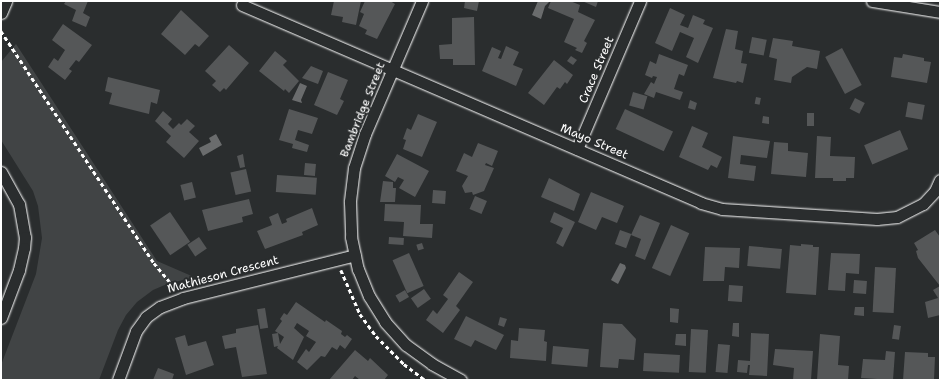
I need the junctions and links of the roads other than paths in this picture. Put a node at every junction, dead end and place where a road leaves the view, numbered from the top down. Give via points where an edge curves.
1 (6, 1) edge
2 (422, 1) edge
3 (640, 1) edge
4 (872, 1) edge
5 (242, 5) dead end
6 (940, 12) edge
7 (1, 13) edge
8 (392, 70) junction
9 (577, 149) junction
10 (1, 172) edge
11 (940, 180) edge
12 (355, 255) junction
13 (1, 318) edge
14 (118, 380) edge
15 (461, 380) edge

1 - 7 street
2 - 8 street, Bambridge Street
3 - 9 street, Crace Street
4 - 6 street
5 - 8 street, Mayo Street
8 - 9 street, Mayo Street
8 - 12 street, Bambridge Street via 365,134 354,168 350,202 351,237
9 - 11 street, Mayo Street via 702,203 722,209 877,220 906,213 923,204
10 - 13 street via 19,204 25,237 19,270
12 - 14 street, Mathieson Crescent via 183,298 160,307 146,317 136,331
12 - 15 street, Bambridge Street via 368,296 385,322 406,345 432,364

